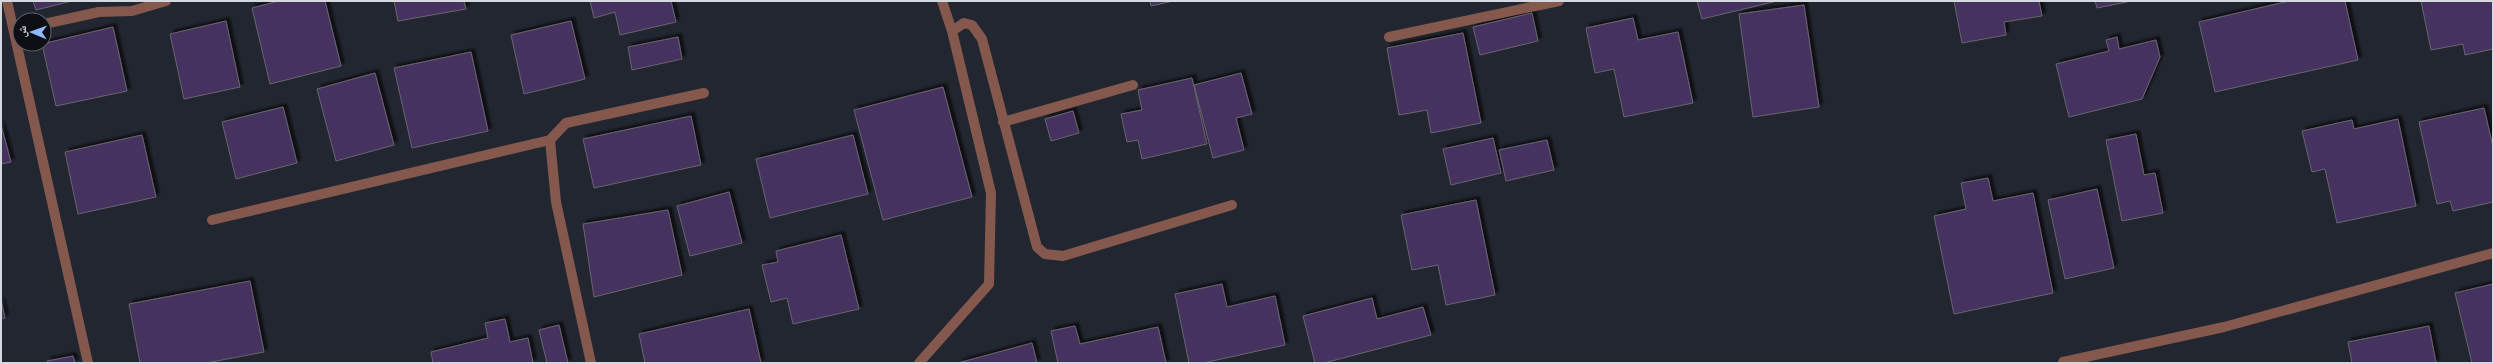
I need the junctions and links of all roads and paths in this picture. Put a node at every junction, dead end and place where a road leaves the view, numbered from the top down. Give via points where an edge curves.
1 (7, 1) edge
2 (166, 1) edge
3 (942, 1) edge
4 (1558, 1) edge
5 (12, 15) edge
6 (52, 22) edge
7 (952, 31) junction
8 (1389, 37) dead end
9 (22, 52) edge
10 (1134, 84) dead end
11 (704, 93) dead end
12 (1004, 122) junction
13 (550, 140) junction
14 (1232, 205) dead end
15 (212, 220) dead end
16 (2493, 253) edge
17 (2063, 362) dead end
18 (88, 363) edge
19 (591, 363) edge
20 (919, 363) edge

1 - 5 street
2 - 6 street via 132,11 99,12
3 - 7 street
4 - 8 street
7 - 12 street via 964,24 972,25 982,39
7 - 20 street via 991,193 989,284
9 - 18 street
10 - 12 street
11 - 13 street via 566,123
12 - 14 street via 1037,247 1045,254 1063,256
13 - 15 street
13 - 19 street via 556,202
16 - 17 street via 2224,327

